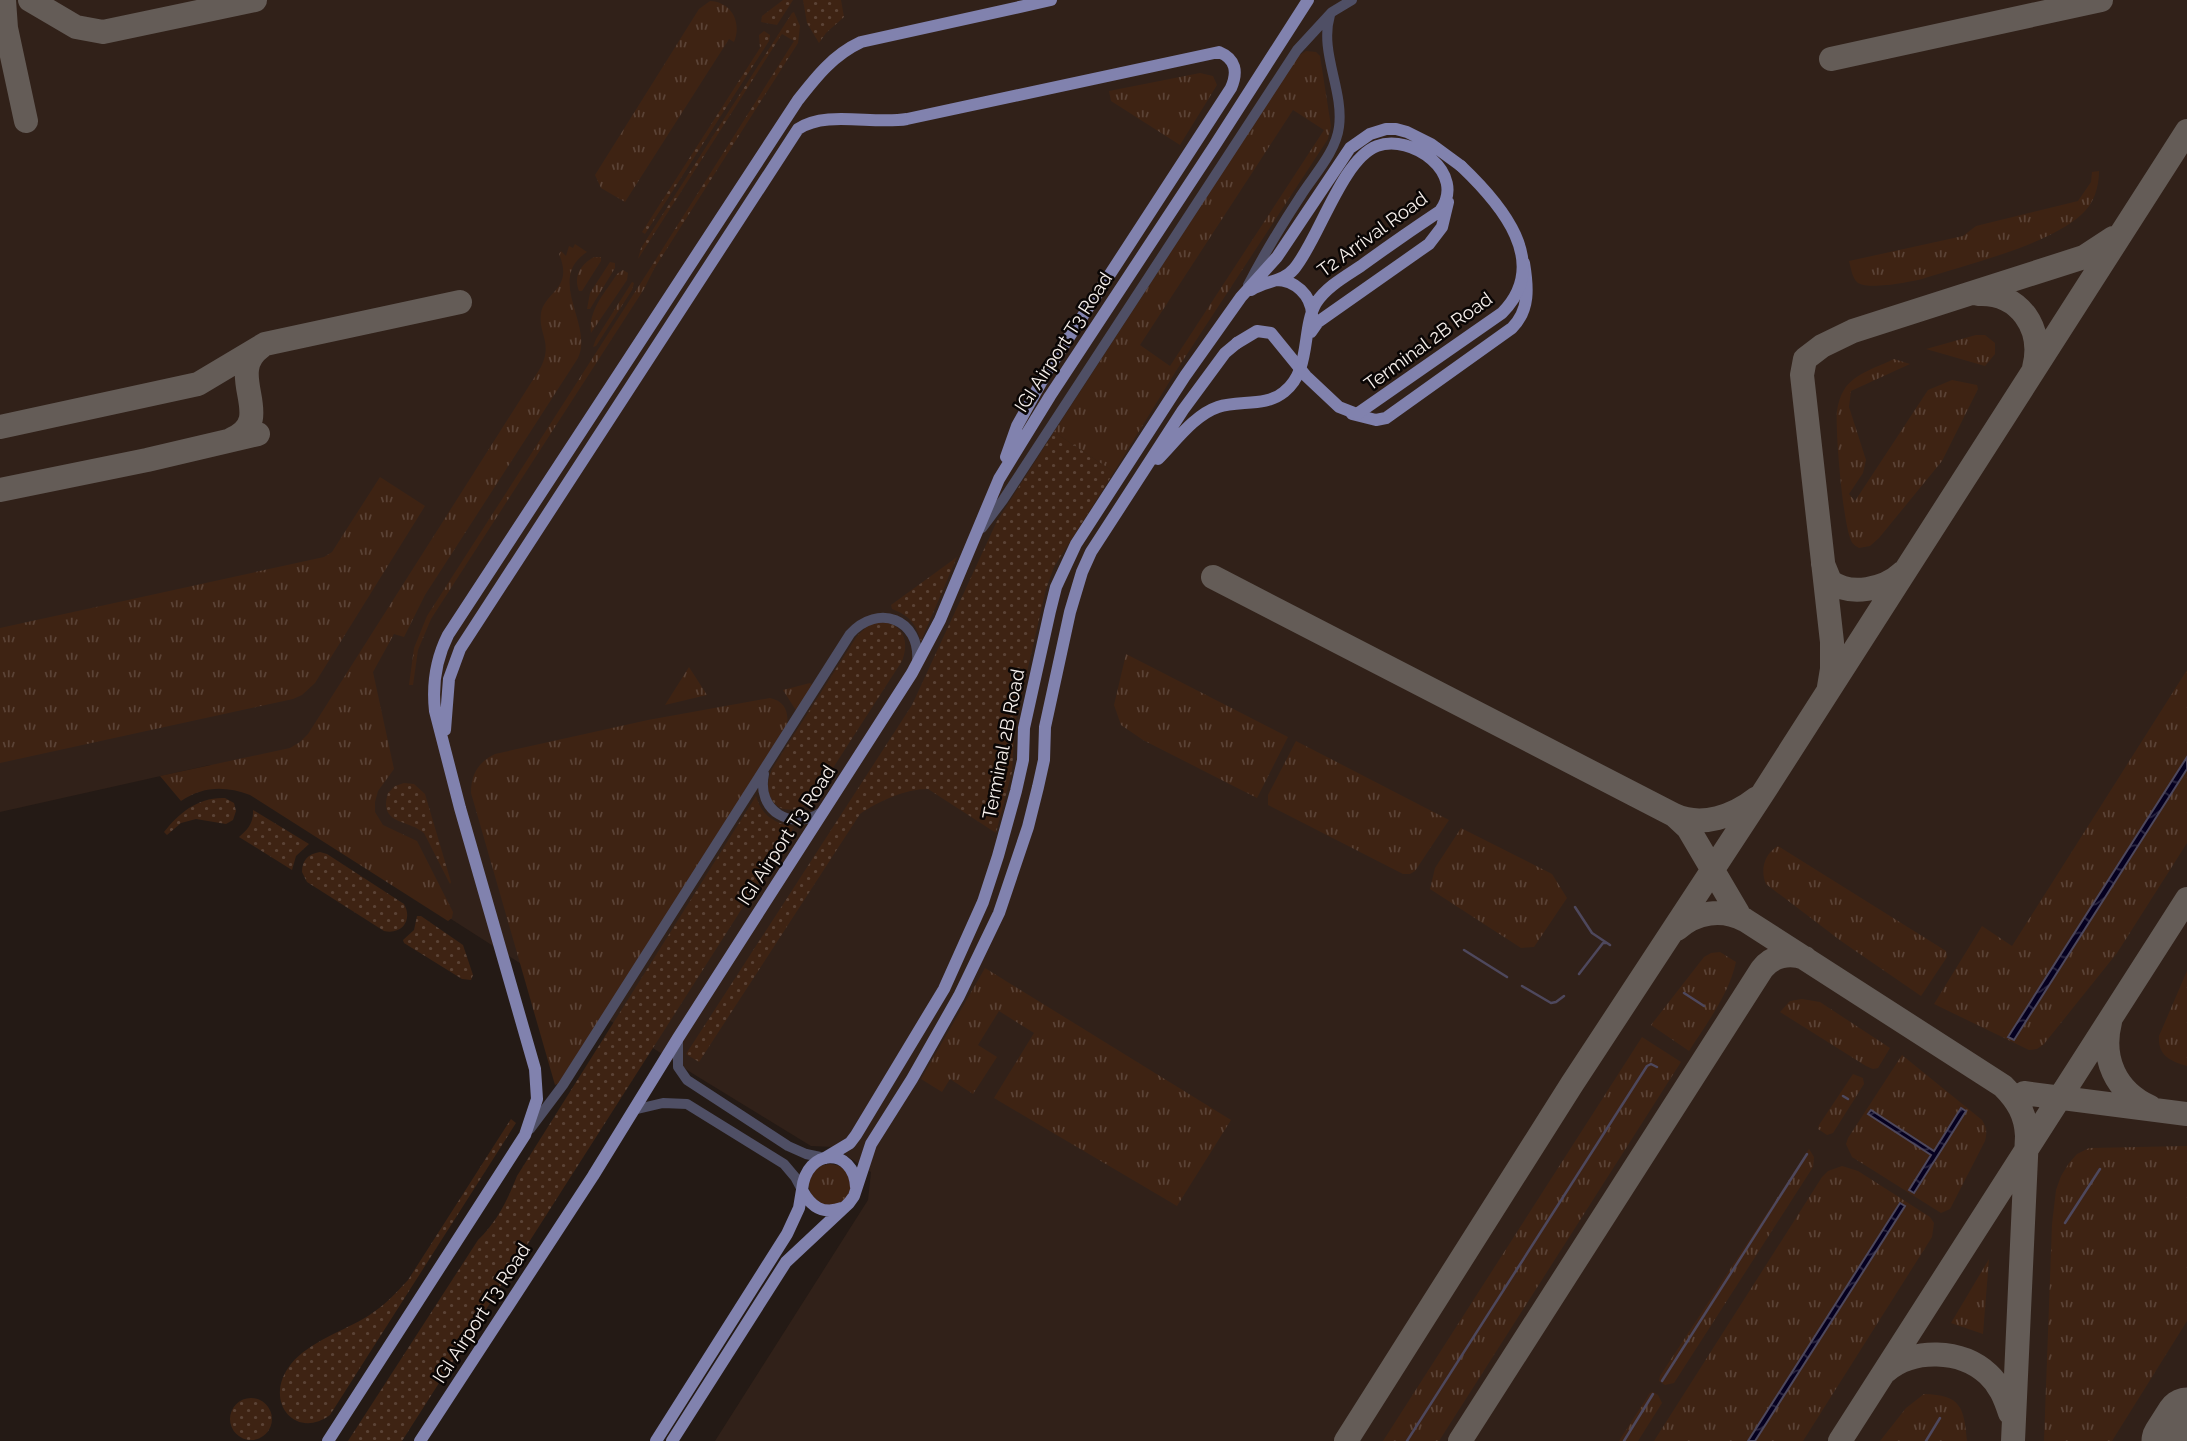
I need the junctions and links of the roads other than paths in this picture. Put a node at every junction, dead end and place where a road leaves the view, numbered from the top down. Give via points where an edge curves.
1 (1051, 0) edge
2 (1308, 0) edge
3 (1352, 0) edge
4 (1332, 12) junction
5 (1297, 50) junction
6 (1328, 50) junction
7 (1449, 188) junction
8 (1524, 263) junction
9 (1276, 280) junction
10 (1241, 297) junction
11 (1312, 314) junction
12 (1308, 340) junction
13 (1352, 414) junction
14 (1140, 476) junction
15 (999, 479) junction
16 (978, 534) junction
17 (912, 673) junction
18 (446, 751) junction
19 (768, 765) junction
20 (1038, 788) junction
21 (1016, 792) junction
22 (830, 804) junction
23 (678, 1038) junction
24 (633, 1110) junction
25 (525, 1135) junction
26 (825, 1158) junction
27 (856, 1187) junction
28 (802, 1190) junction
29 (842, 1208) junction
30 (328, 1441) edge
31 (421, 1441) edge
32 (656, 1441) edge
33 (672, 1441) edge

1 - 18 main road via 852,46 832,61 798,100 454,625 439,658 433,696
2 - 15 main road, IGI Airport T3 Road
3 - 4 street
4 - 5 street
4 - 6 street
5 - 6 street via 1315,42
5 - 16 street
6 - 10 street via 1340,112 1337,139
7 - 9 main road, T2 Arrival Road via 1444,172 1419,153 1396,144 1374,147 1357,160 1296,266
7 - 11 main road, T2 Arrival Road via 1440,211 1328,289
7 - 12 main road via 1444,219 1435,238 1318,322
8 - 10 main road, Terminal 2B Road, bridge via 1517,240 1496,204 1461,166 1407,132 1386,129 1350,148 1276,257
8 - 13 main road, Terminal 2B Road, bridge via 1521,285 1502,313 1362,412
8 - 13 main road, bridge via 1526,303 1513,328 1386,418
9 - 10 main road, T2 Arrival Road
9 - 11 main road via 1298,287 1309,299
10 - 21 main road, Terminal 2B Road via 1064,567 1024,728
11 - 12 main road, T2 Arrival Road
12 - 14 main road, T2 Arrival Road via 1285,392 1209,410
13 - 14 main road, Terminal 2B Road, bridge via 1306,376 1271,333 1257,331 1225,353
14 - 20 main road, Terminal 2B Road via 1091,552 1075,591 1045,726
15 - 16 main road, IGI Airport T3 Road
15 - 18 main road via 1017,426 1043,379 1231,88 1235,66 1224,53 907,119 824,120 798,130 460,649 446,696
16 - 17 main road, IGI Airport T3 Road
17 - 19 street via 918,651 901,623 879,617 858,626
17 - 22 main road, IGI Airport T3 Road
18 - 25 main road via 535,1069 537,1099
19 - 22 street via 763,777 766,801 785,818 810,819
19 - 25 street via 564,1085
20 - 21 main road via 1023,783
20 - 27 main road, Terminal 2B Road via 999,913 959,996 871,1144
21 - 26 main road, Terminal 2B Road via 983,902 944,989 856,1135
22 - 23 main road, IGI Airport T3 Road
23 - 24 main road, IGI Airport T3 Road
23 - 26 street via 678,1067 687,1080 788,1146
24 - 28 street via 663,1103 687,1104 784,1164
24 - 31 main road, IGI Airport T3 Road
25 - 30 main road
26 - 27 main road via 848,1166
26 - 28 main road via 810,1165
27 - 29 main road
28 - 29 main road via 818,1209
28 - 32 main road via 787,1234
29 - 33 main road via 786,1262

